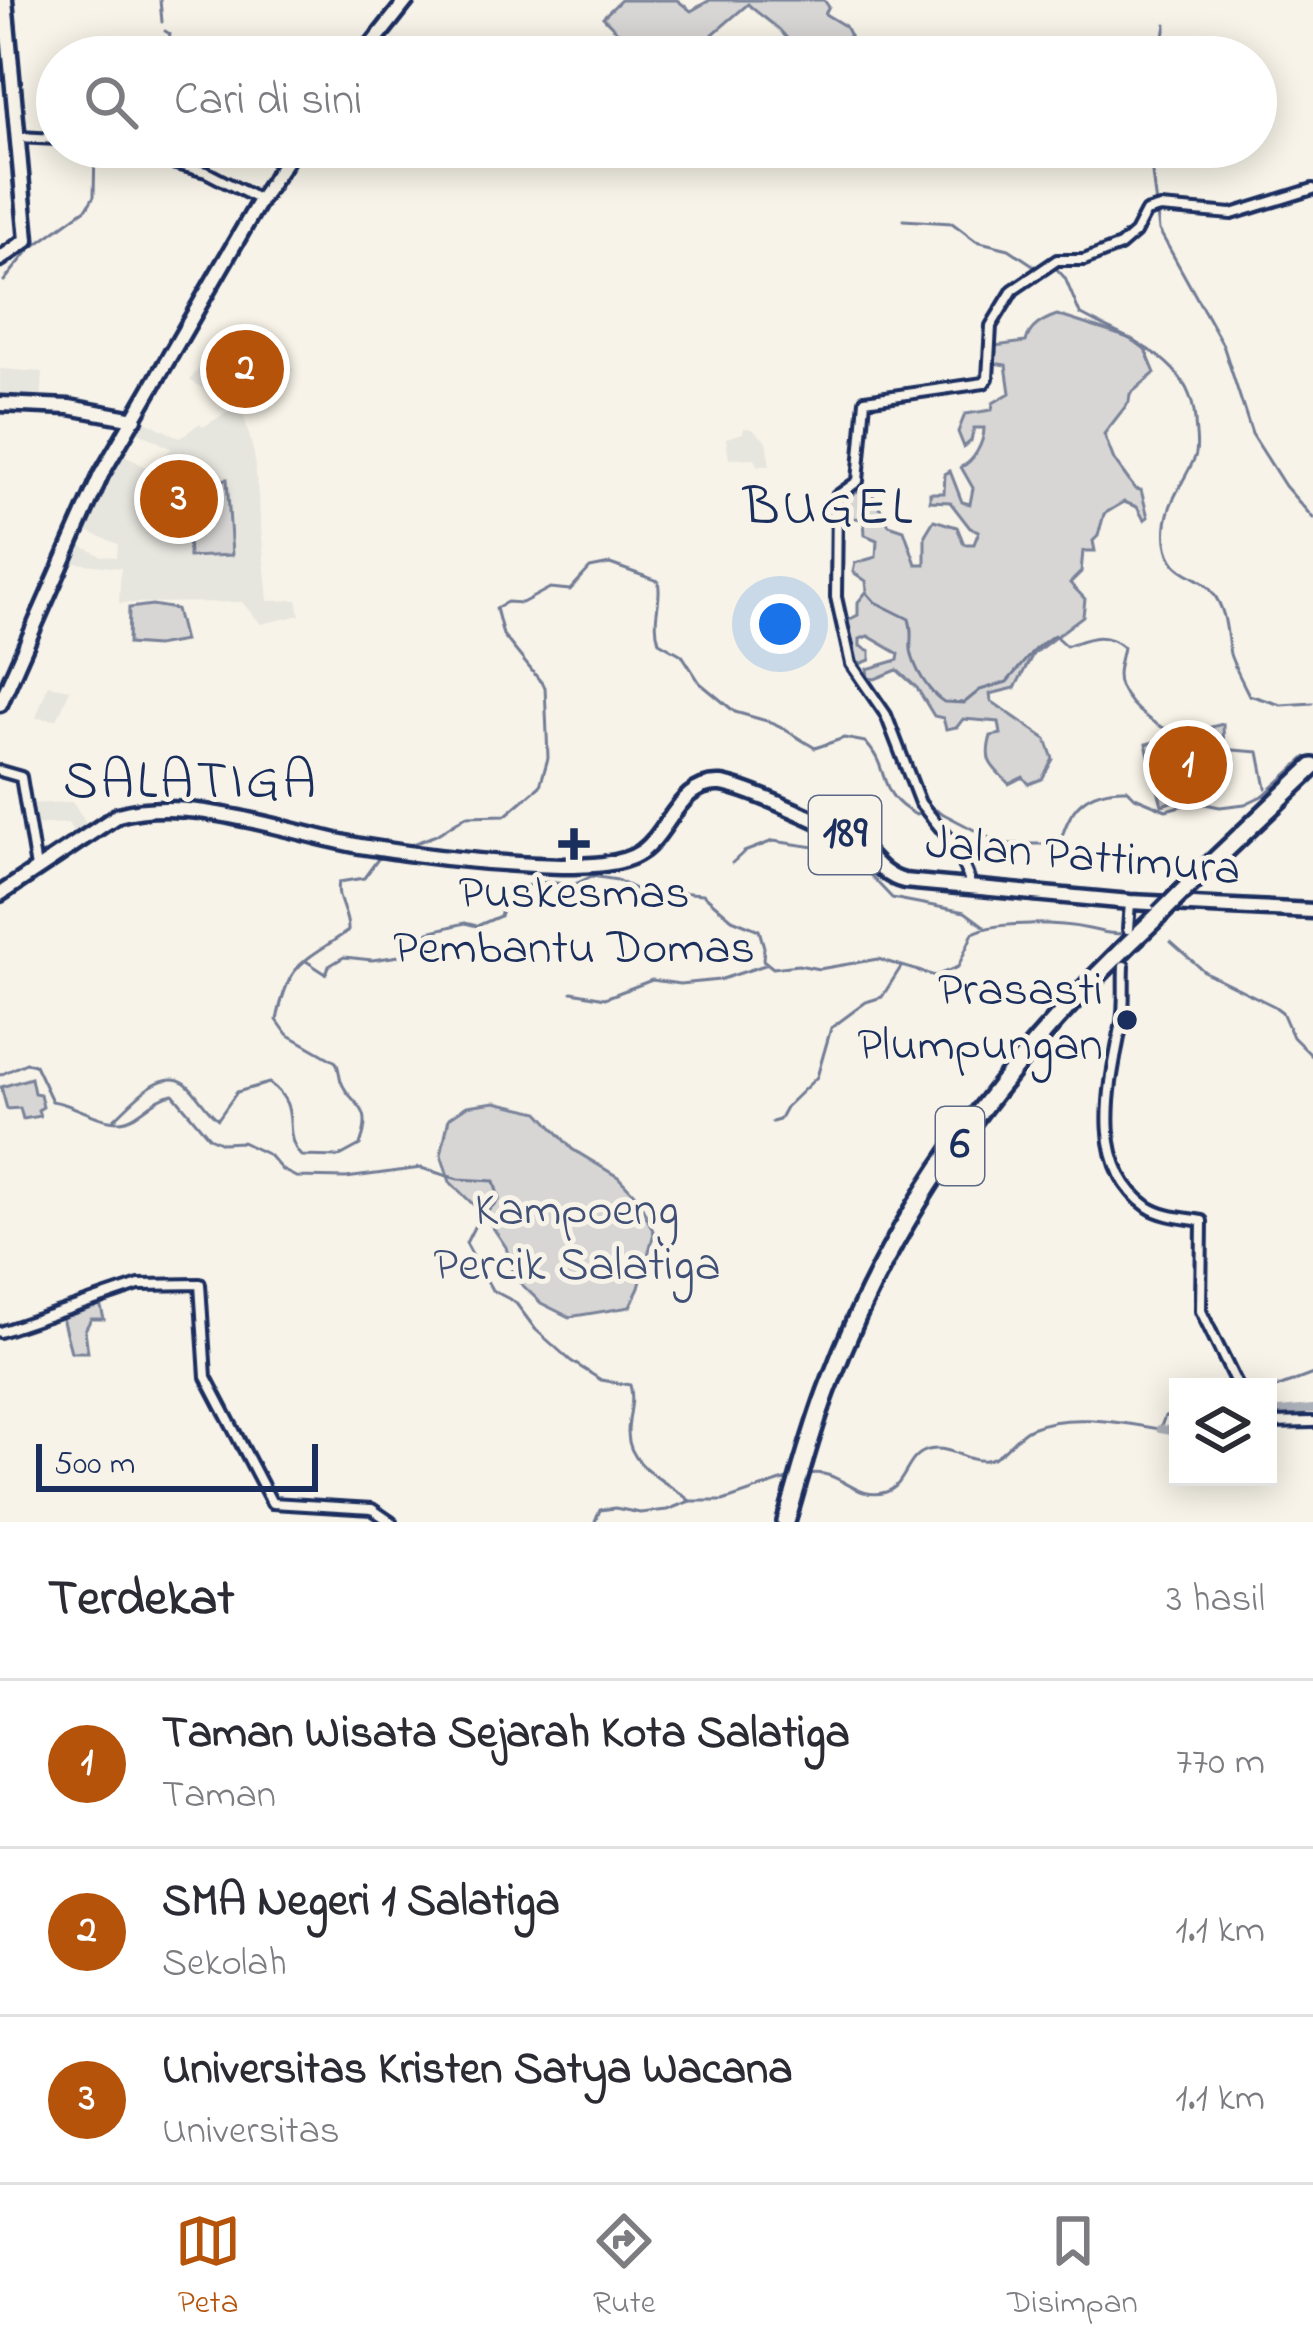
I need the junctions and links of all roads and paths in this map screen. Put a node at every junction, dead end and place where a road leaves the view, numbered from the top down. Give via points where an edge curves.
1 (5, 0) edge
2 (407, 0) edge
3 (379, 36) edge
4 (18, 137) junction
5 (36, 138) edge
6 (191, 168) edge
7 (281, 168) edge
8 (1313, 189) edge
9 (260, 200) junction
10 (0, 259) edge
11 (0, 404) edge
12 (134, 419) junction
13 (0, 704) edge
14 (0, 771) edge
15 (1313, 772) edge
16 (36, 868) junction
17 (968, 887) junction
18 (0, 893) edge
19 (1130, 902) junction
20 (1313, 911) edge
21 (1128, 929) dead end
22 (1124, 966) dead end
23 (0, 1332) edge
24 (1234, 1378) edge
25 (1313, 1422) edge
26 (1277, 1423) edge
27 (391, 1522) edge
28 (789, 1522) edge

1 - 4 main road
2 - 3 main road
4 - 5 street
4 - 10 main road via 26,240
6 - 9 street
7 - 9 main road
8 - 17 street via 1232,214 1146,212 1120,246 1057,260 1013,290 991,326 984,383 865,400 858,482 837,496 838,608 851,664 886,716 927,811 952,840
9 - 12 main road
11 - 12 main road
12 - 13 main road via 82,512
14 - 16 street via 21,777
15 - 28 highway, 6, bridge via 1031,1043 943,1161 862,1305
16 - 17 main road, Jalan Pattimura / 189 via 118,814 146,809 395,851 565,866 621,860 649,845 688,796 720,784 848,837 892,877
16 - 18 main road, Jalan Pattimura / 189
17 - 19 main road, Jalan Pattimura / 189
19 - 20 main road, Jalan Pattimura / 189
19 - 21 street
22 - 24 street via 1108,1106 1114,1155 1150,1208 1202,1221 1201,1311
23 - 27 street via 140,1285 200,1284 206,1378 272,1502 372,1509
25 - 26 street

